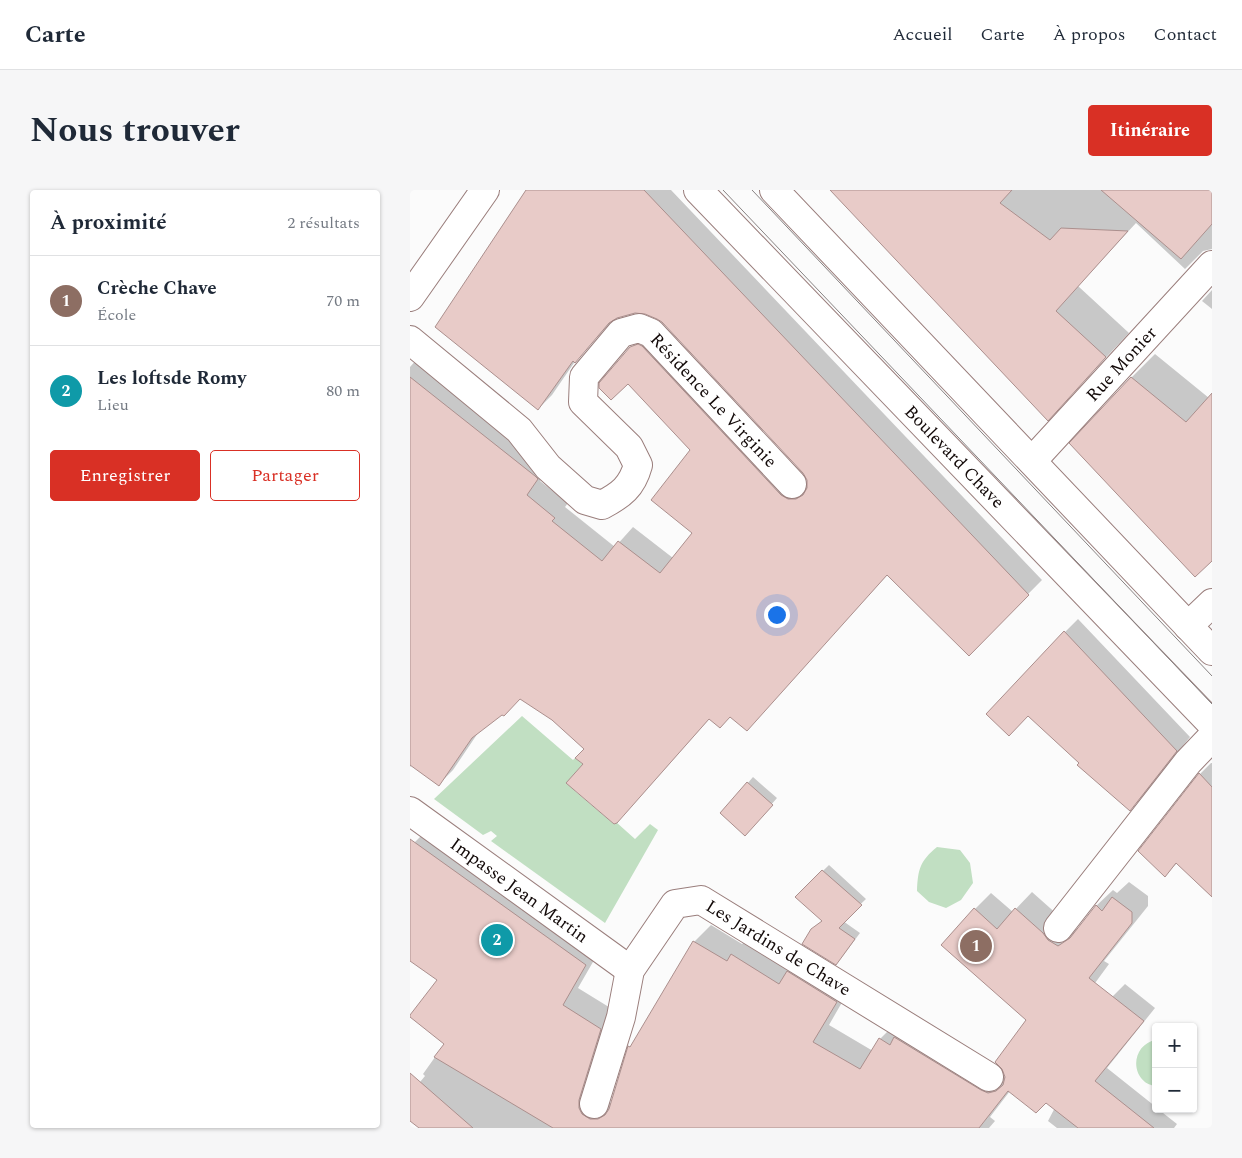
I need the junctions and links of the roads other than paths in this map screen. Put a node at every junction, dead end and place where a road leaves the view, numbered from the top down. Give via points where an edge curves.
1 (485, 190) edge
2 (698, 190) edge
3 (774, 190) edge
4 (1212, 265) edge
5 (410, 297) edge
6 (410, 340) edge
7 (1032, 461) junction
8 (792, 484) dead end
9 (1212, 603) edge
10 (1188, 626) junction
11 (1212, 651) edge
12 (1212, 724) edge
13 (1212, 736) edge
14 (410, 811) edge
15 (1058, 928) dead end
16 (630, 970) junction
17 (989, 1077) dead end
18 (594, 1104) dead end

1 - 5 street
2 - 12 street, Boulevard Chave
3 - 7 street
4 - 7 street, Rue Monier
6 - 8 street, Résidence Le Virginie via 518,430 548,467 585,500 602,505 619,496 634,479 638,465 629,447 583,402 584,377 621,333 639,328 652,333
7 - 10 street
9 - 10 street
10 - 11 street
13 - 15 street
14 - 16 street, Impasse Jean Martin
16 - 17 street, Les Jardins de Chave via 675,904 701,900
16 - 18 street, Les Jardins de Chave via 621,1017

